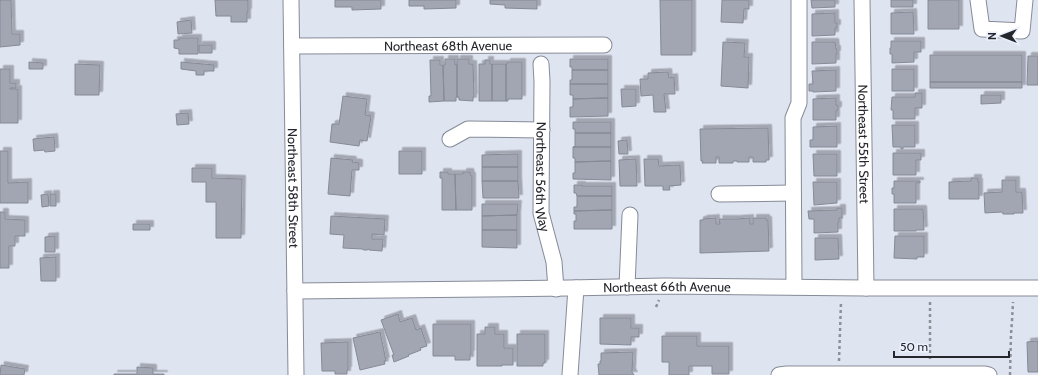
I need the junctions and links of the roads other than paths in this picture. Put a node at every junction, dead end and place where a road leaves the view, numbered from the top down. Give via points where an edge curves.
1 (291, 0) edge
2 (799, 0) edge
3 (862, 0) edge
4 (978, 0) edge
5 (1025, 0) edge
6 (604, 45) dead end
7 (292, 46) junction
8 (541, 64) dead end
9 (542, 130) junction
10 (450, 139) dead end
11 (794, 193) junction
12 (719, 194) dead end
13 (630, 215) dead end
14 (627, 287) junction
15 (794, 287) junction
16 (576, 288) junction
17 (866, 288) junction
18 (1038, 288) edge
19 (556, 289) junction
20 (295, 291) junction
21 (296, 375) edge
22 (570, 375) edge
23 (779, 375) edge
24 (989, 375) edge

1 - 7 street, Northeast 58th Street
2 - 11 street via 799,104 794,118
3 - 17 street, Northeast 55th Street
4 - 5 street via 982,29 1022,31
6 - 7 street, Northeast 68th Avenue
7 - 20 street, Northeast 58th Street
8 - 9 street, Northeast 56th Way
9 - 10 street via 468,129
9 - 19 street, Northeast 56th Way via 541,213 554,262
11 - 12 street
11 - 15 street
13 - 14 street
14 - 15 street, Northeast 66th Avenue
14 - 16 street, Northeast 66th Avenue
15 - 17 street, Northeast 66th Avenue
16 - 19 street, Northeast 66th Avenue
16 - 22 street
17 - 18 street, Northeast 66th Avenue
19 - 20 street, Northeast 66th Avenue
20 - 21 street, Northeast 58th Street
23 - 24 street

